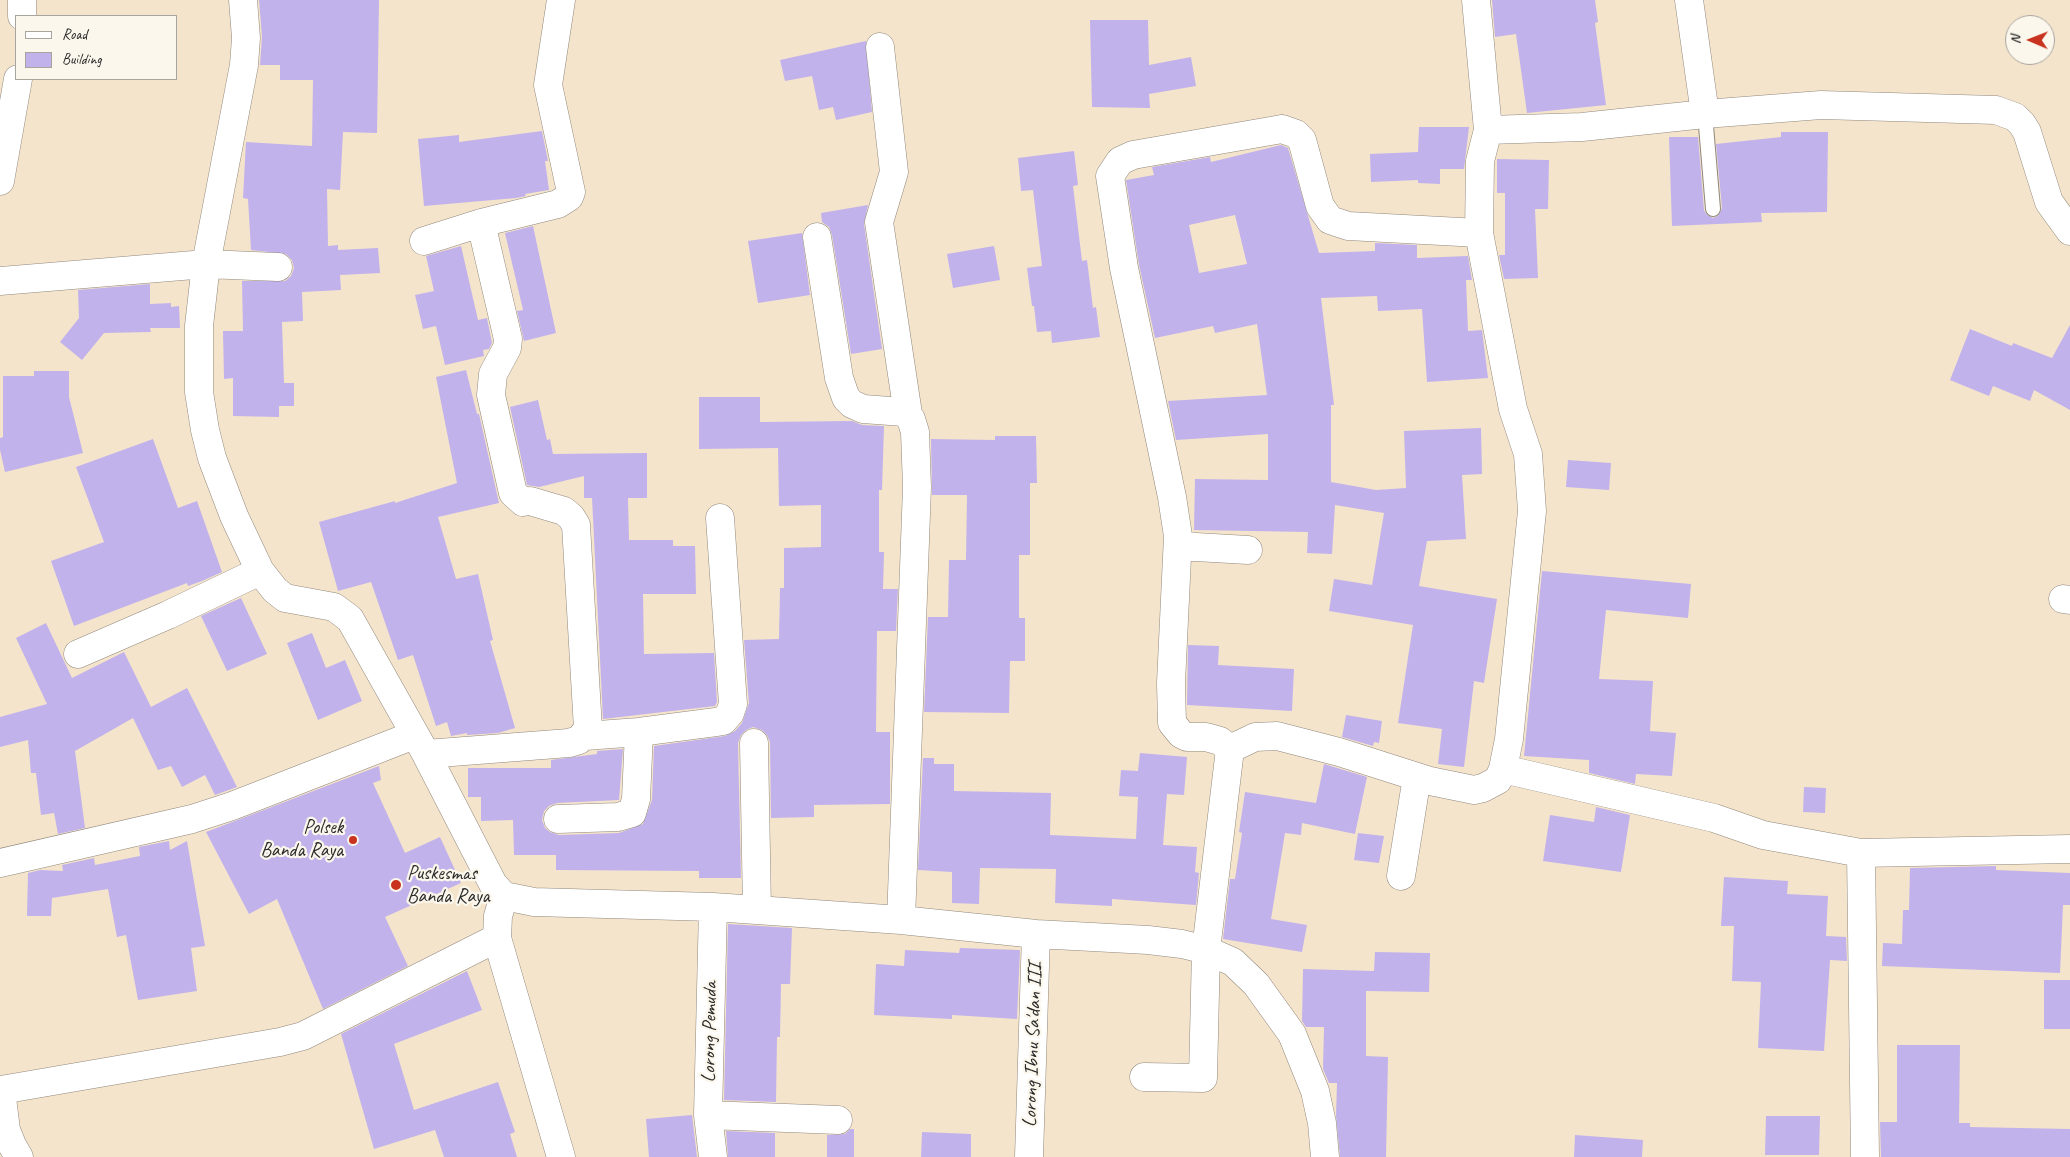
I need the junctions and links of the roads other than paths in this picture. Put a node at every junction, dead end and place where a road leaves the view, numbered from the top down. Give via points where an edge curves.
1 (22, 0) edge
2 (243, 0) edge
3 (561, 0) edge
4 (1476, 0) edge
5 (1689, 0) edge
6 (22, 15) edge
7 (880, 47) dead end
8 (18, 80) edge
9 (7, 111) edge
10 (1705, 114) junction
11 (1488, 130) junction
12 (1, 172) edge
13 (1713, 209) dead end
14 (481, 223) junction
15 (2070, 231) edge
16 (1479, 233) junction
17 (818, 237) dead end
18 (424, 241) dead end
19 (206, 264) junction
20 (278, 266) dead end
21 (0, 280) edge
22 (908, 414) junction
23 (720, 518) dead end
24 (1178, 546) junction
25 (1248, 550) dead end
26 (260, 571) junction
27 (78, 654) dead end
28 (639, 732) junction
29 (585, 736) junction
30 (754, 743) dead end
31 (420, 744) junction
32 (1230, 748) junction
33 (1503, 769) junction
34 (1417, 777) junction
35 (558, 819) dead end
36 (2070, 849) edge
37 (1861, 853) junction
38 (0, 863) edge
39 (1401, 876) dead end
40 (504, 896) junction
41 (713, 907) junction
42 (757, 910) junction
43 (901, 920) junction
44 (1036, 934) junction
45 (497, 938) junction
46 (1206, 950) junction
47 (1144, 1078) dead end
48 (0, 1089) edge
49 (708, 1115) junction
50 (838, 1120) dead end
51 (19, 1157) edge
52 (561, 1157) edge
53 (713, 1157) edge
54 (1029, 1157) edge
55 (1325, 1157) edge
56 (1865, 1157) edge

1 - 6 street
2 - 19 street via 244,65
3 - 14 street via 548,84 571,192 565,201 558,204
4 - 11 street
5 - 10 street
7 - 22 street via 894,172 879,222
8 - 9 street
9 - 12 street
10 - 11 street via 1582,127
10 - 13 lane
10 - 15 street via 1821,105 1996,110 2006,113 2022,124 2027,132 2049,202
11 - 16 street via 1480,161
14 - 18 street
14 - 29 street via 508,339 507,348 493,374 491,395 513,493 523,502 564,511 576,525 589,719
16 - 24 street via 1337,224 1320,206 1302,140 1282,129 1133,155 1113,167 1110,185 1124,268 1172,497
16 - 33 street via 1513,409 1528,454 1532,483 1528,558
17 - 22 street via 846,398 863,409
19 - 20 street
19 - 21 street
19 - 26 street via 198,365 205,430 234,516
22 - 43 street via 915,432 917,486
23 - 28 street via 733,704 730,712 723,721
24 - 25 street
24 - 32 street via 1172,724 1187,737 1206,737
26 - 27 street
26 - 31 street via 285,598 334,607 346,614
28 - 29 street
28 - 35 street via 636,799 632,813 618,817
29 - 31 street via 569,742
30 - 42 street
31 - 38 street via 192,819
31 - 40 street via 492,884
32 - 34 street via 1255,737 1277,736
32 - 46 street
33 - 34 street via 1492,784 1474,790
33 - 37 street via 1714,818 1763,835
34 - 39 street
36 - 37 street
37 - 56 street
40 - 41 street via 534,902
40 - 45 street via 498,916
41 - 42 street
41 - 49 street, Lorong Pemuda
42 - 43 street
43 - 44 street
44 - 46 street via 1174,943
44 - 54 street, Lorong Ibnu Sa'dan III
45 - 48 street via 303,1036
45 - 52 street
46 - 47 street via 1203,1078
46 - 55 street via 1233,962 1256,984 1292,1034 1316,1091
48 - 51 street via 6,1130
49 - 50 street
49 - 53 street, Lorong Pemuda

